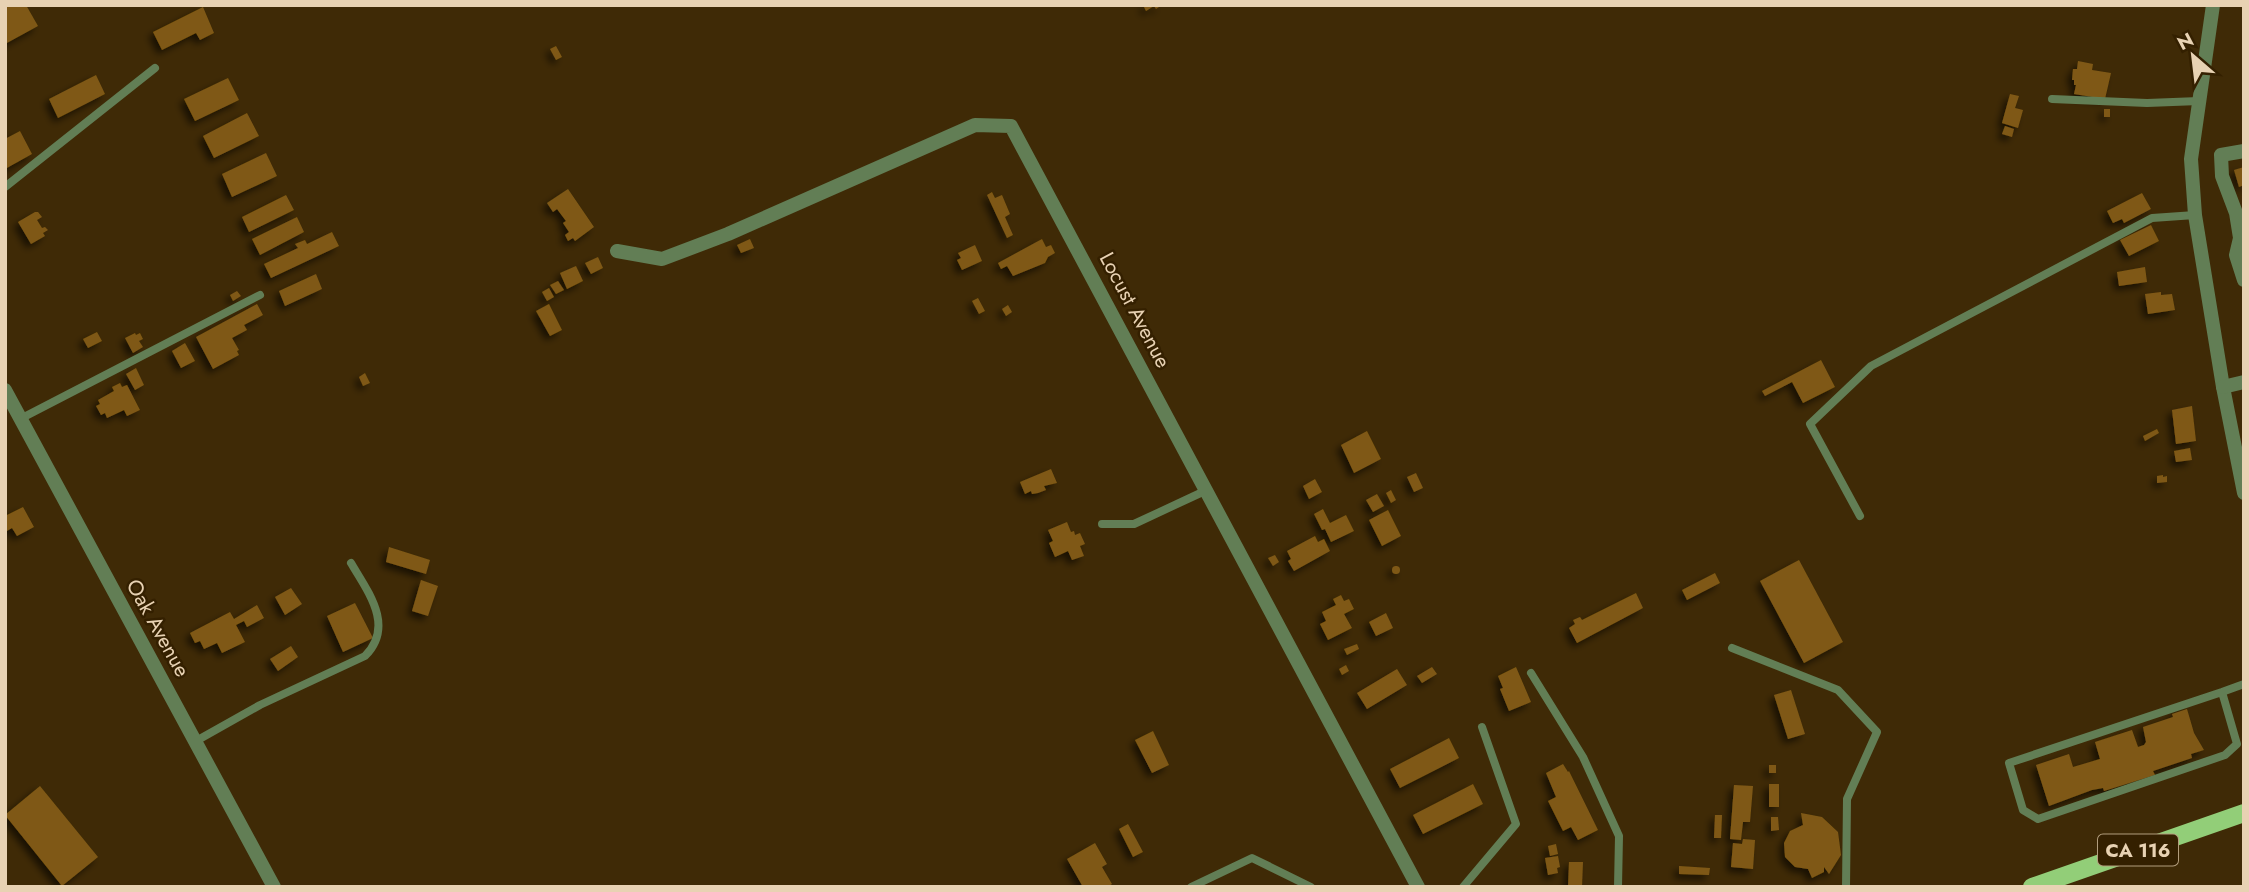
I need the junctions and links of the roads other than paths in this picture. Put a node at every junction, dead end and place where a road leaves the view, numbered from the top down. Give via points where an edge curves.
1 (2213, 5) edge
2 (155, 68) dead end
3 (2052, 99) dead end
4 (2199, 101) junction
5 (2244, 151) edge
6 (5, 187) edge
7 (2195, 215) junction
8 (617, 251) dead end
9 (2244, 279) edge
10 (260, 295) dead end
11 (2244, 382) edge
12 (2223, 387) junction
13 (5, 390) edge
14 (20, 419) junction
15 (1207, 490) junction
16 (2244, 493) edge
17 (1860, 516) dead end
18 (1102, 524) dead end
19 (351, 563) dead end
20 (1732, 648) dead end
21 (1531, 673) dead end
22 (2244, 684) edge
23 (2222, 692) junction
24 (1482, 727) dead end
25 (196, 741) junction
26 (2244, 813) edge
27 (2033, 886) edge
28 (274, 887) edge
29 (1191, 887) edge
30 (1311, 887) edge
31 (1418, 887) edge
32 (1463, 887) edge
33 (1618, 887) edge
34 (1846, 887) edge

1 - 4 street
2 - 6 lane
3 - 4 lane
4 - 7 street via 2191,159
5 - 9 street via 2221,155 2222,176 2236,213 2240,238 2236,255
7 - 12 street
7 - 17 lane via 2152,218 1871,366 1810,424
8 - 15 street, Locust Avenue via 662,258 728,234 975,125 1011,127
10 - 14 lane
11 - 12 street
12 - 16 street
13 - 14 street, Oak Avenue
14 - 25 street, Oak Avenue
15 - 18 lane via 1134,524
15 - 31 street, Locust Avenue
19 - 25 lane via 376,610 379,630 374,647 365,656
20 - 34 lane via 1838,690 1877,732 1847,799
21 - 33 lane via 1583,757 1619,836
22 - 23 lane
23 - 23 lane via 2009,763 2023,810 2038,819 2225,755 2237,744
24 - 32 lane via 1517,824
25 - 28 street, Oak Avenue
26 - 27 main road, CA 116
29 - 30 lane via 1252,858

